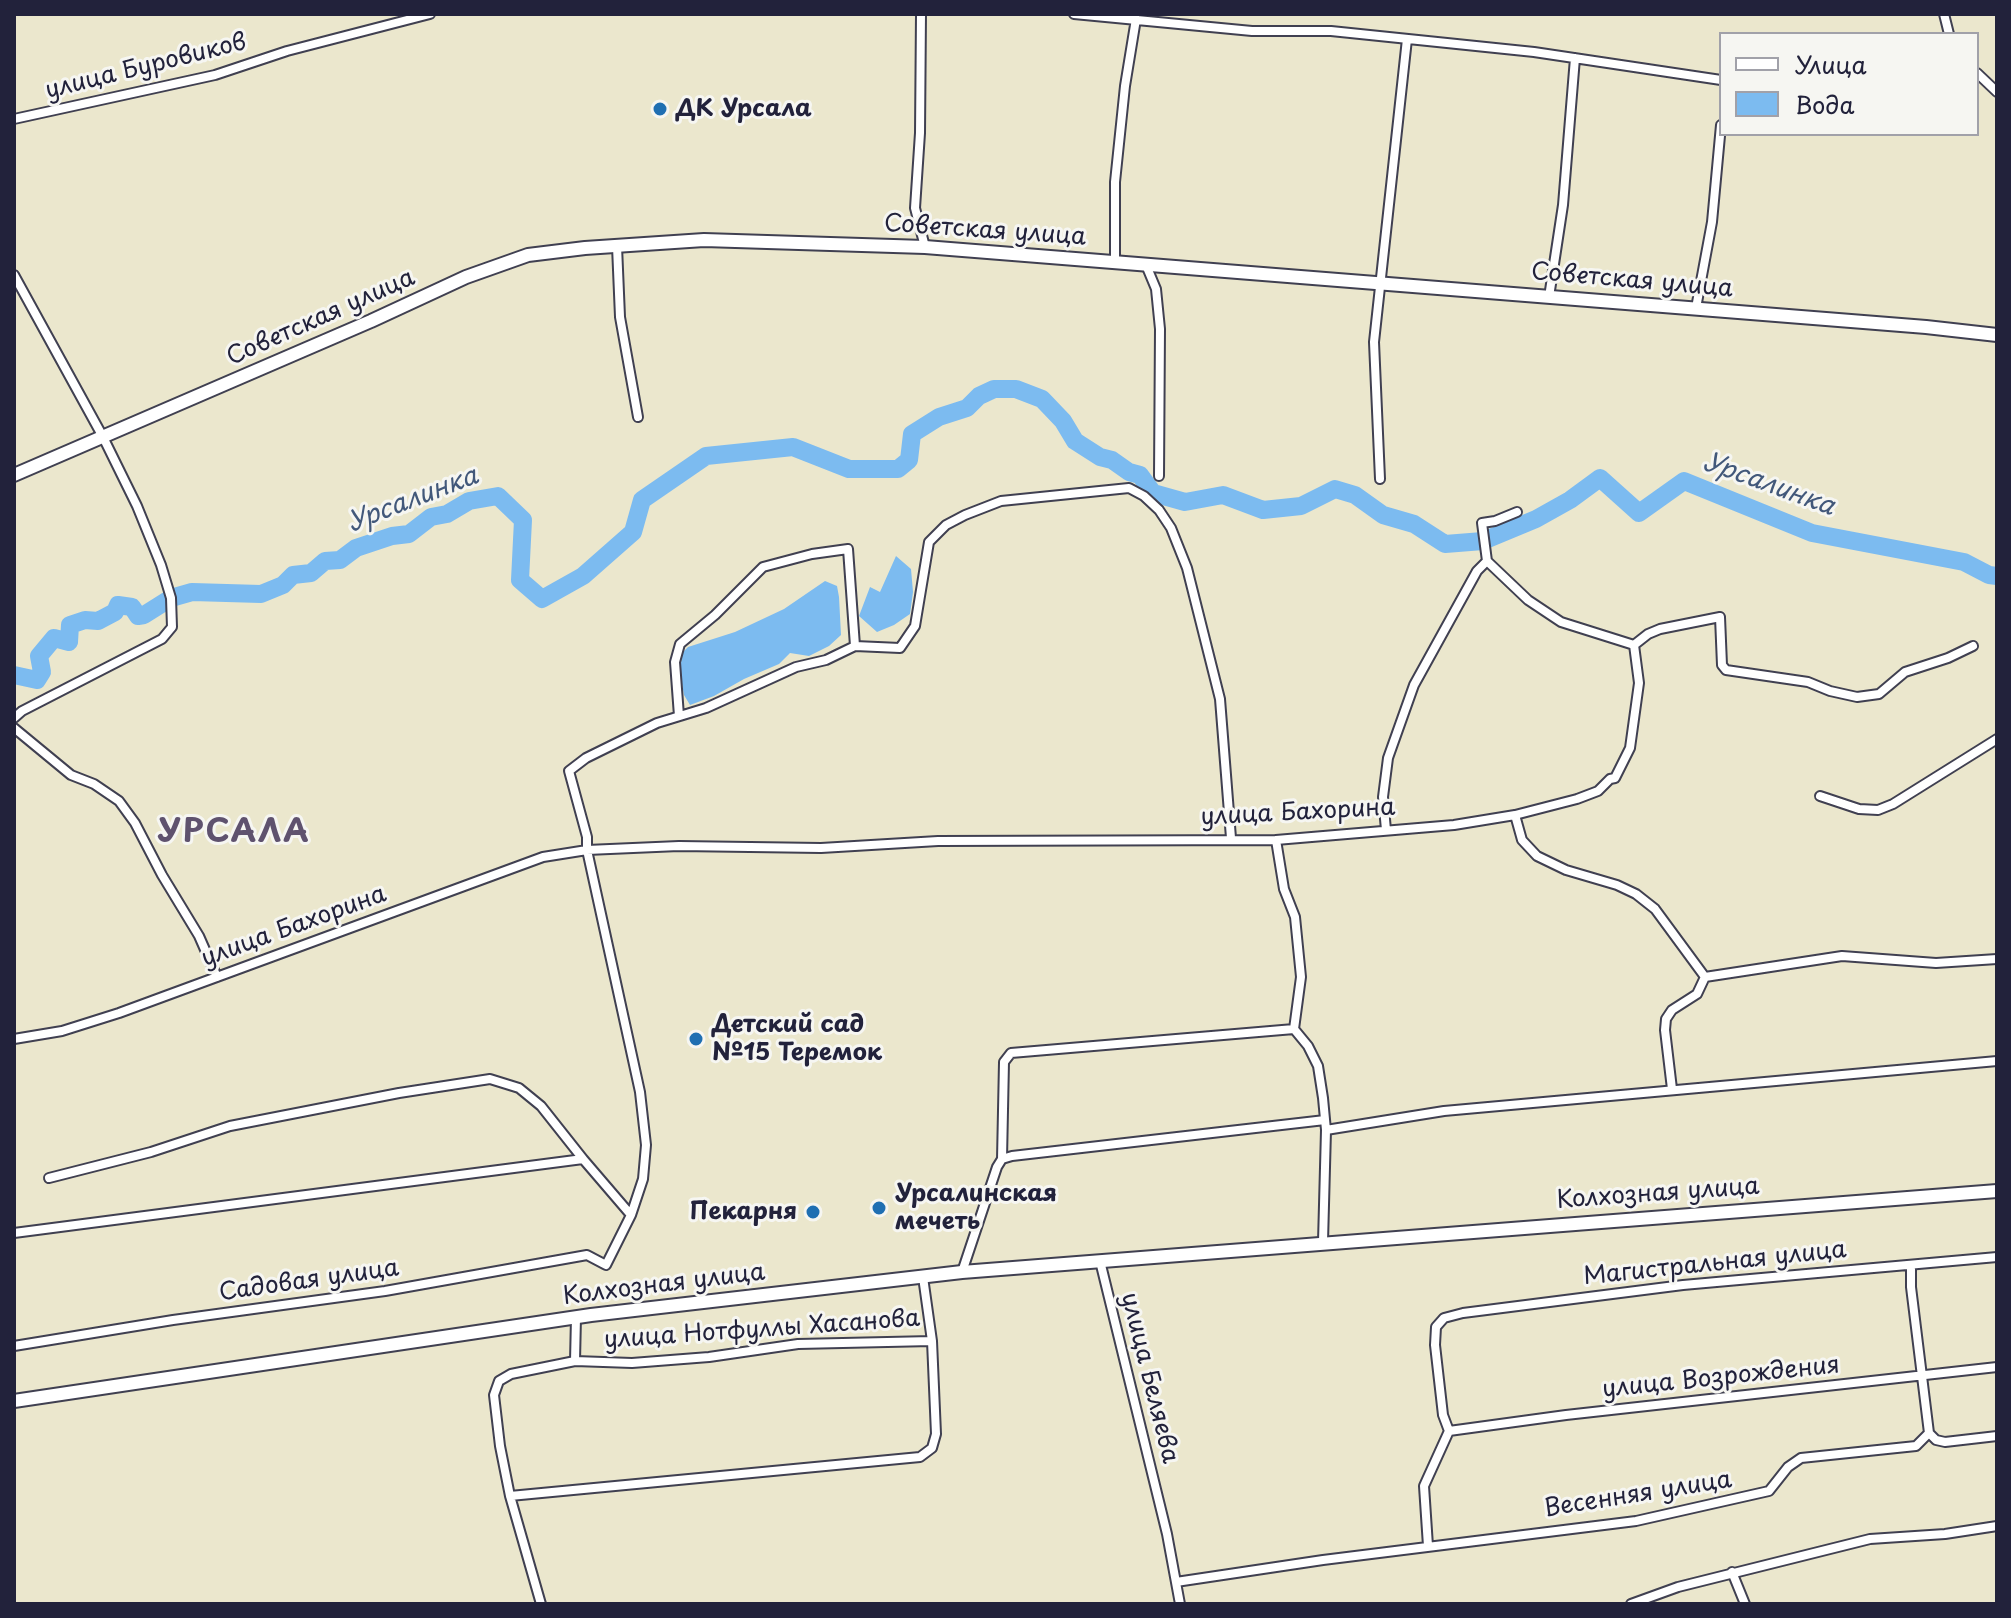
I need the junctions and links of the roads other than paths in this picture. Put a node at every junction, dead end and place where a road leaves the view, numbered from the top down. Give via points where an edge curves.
1 (430, 14) edge
2 (921, 14) edge
3 (1074, 14) edge
4 (1935, 14) edge
5 (394, 18) edge
6 (1944, 18) edge
7 (1136, 19) junction
8 (1407, 39) junction
9 (1575, 58) junction
10 (1979, 75) edge
11 (1719, 80) edge
12 (1997, 92) edge
13 (14, 119) edge
14 (1720, 136) edge
15 (617, 246) junction
16 (925, 247) junction
17 (1115, 261) junction
18 (1146, 265) junction
19 (14, 275) edge
20 (1380, 283) junction
21 (1549, 297) junction
22 (1696, 308) junction
23 (1997, 335) edge
24 (638, 417) dead end
25 (103, 437) junction
26 (14, 475) edge
27 (1159, 476) dead end
28 (1380, 479) dead end
29 (1517, 512) dead end
30 (1487, 561) junction
31 (1634, 645) junction
32 (855, 646) junction
33 (1973, 646) dead end
34 (679, 716) junction
35 (14, 718) edge
36 (14, 728) edge
37 (1997, 739) edge
38 (1820, 796) dead end
39 (1515, 815) junction
40 (1386, 830) junction
41 (1231, 838) junction
42 (1276, 840) junction
43 (587, 850) junction
44 (1997, 959) edge
45 (217, 977) junction
46 (1705, 977) junction
47 (1294, 1029) junction
48 (14, 1039) edge
49 (1997, 1061) edge
50 (1672, 1089) junction
51 (1326, 1125) junction
52 (583, 1159) junction
53 (1002, 1159) junction
54 (49, 1178) dead end
55 (1997, 1191) edge
56 (631, 1215) junction
57 (14, 1233) edge
58 (1323, 1242) junction
59 (1997, 1257) edge
60 (1100, 1261) junction
61 (1911, 1265) junction
62 (962, 1272) junction
63 (923, 1277) junction
64 (576, 1317) junction
65 (932, 1341) junction
66 (14, 1346) edge
67 (575, 1361) junction
68 (1997, 1367) edge
69 (1923, 1375) junction
70 (14, 1401) edge
71 (1449, 1431) junction
72 (1929, 1433) junction
73 (1997, 1436) edge
74 (510, 1496) junction
75 (1997, 1526) edge
76 (1428, 1546) junction
77 (1732, 1572) junction
78 (1176, 1582) junction
79 (541, 1604) edge
80 (1180, 1604) edge
81 (1631, 1604) edge
82 (1745, 1604) edge

1 - 5 street, улица Буровиков
2 - 16 street via 915,208
3 - 7 street
4 - 6 street
5 - 13 street, улица Буровиков via 200,79
7 - 8 street
7 - 17 street via 1115,182
8 - 9 street
8 - 20 street
9 - 11 street
9 - 21 street
10 - 12 street
14 - 22 street
15 - 16 street, Советская улица via 704,240
15 - 24 street via 620,317
15 - 25 street, Советская улица via 528,255 466,277
16 - 17 street, Советская улица
17 - 18 street, Советская улица
18 - 20 street, Советская улица
18 - 27 street via 1156,289 1160,329
19 - 25 street
20 - 21 street, Советская улица
20 - 28 street via 1374,342
21 - 22 street, Советская улица
22 - 23 street, Советская улица
25 - 26 street, Советская улица
25 - 35 street via 161,565 171,598 172,627 162,639
29 - 30 street via 1482,523
30 - 31 street via 1528,600 1561,622
30 - 40 street via 1414,685 1388,758
31 - 33 street via 1660,629 1720,617 1726,670 1808,682 1857,697 1879,694 1905,672
31 - 39 street, улица Бахорина via 1639,683 1630,748 1615,778 1588,795
32 - 34 street
32 - 34 street via 848,549 763,567 680,644 675,662
32 - 41 street via 900,648 909,638 921,602 929,542 946,525 1001,501 1129,488 1144,496 1171,528 1187,568 1220,699
34 - 43 street via 586,758 569,771
36 - 45 street via 71,775 119,801 199,936
37 - 38 street via 1878,810
39 - 40 street, улица Бахорина
39 - 46 street via 1522,840 1537,856 1617,885 1655,909
40 - 42 street, улица Бахорина
41 - 42 street, улица Бахорина
41 - 43 street, улица Бахорина
42 - 47 street via 1295,917 1301,977
43 - 45 street, улица Бахорина via 543,857
43 - 56 street via 640,1092 646,1145 643,1179
44 - 46 street via 1936,963 1842,956
45 - 48 street, улица Бахорина via 62,1031
46 - 50 street via 1697,994 1666,1019
47 - 51 street via 1318,1066
47 - 53 street via 1011,1053 1004,1062
49 - 50 street
50 - 51 street
51 - 53 street
51 - 58 street
52 - 54 street via 541,1106 519,1088 490,1079 230,1126
52 - 56 street
52 - 57 street
53 - 62 street
55 - 58 street, Колхозная улица
56 - 66 street, Садовая улица via 606,1265 587,1255
58 - 60 street, Колхозная улица
59 - 61 street, Магистральная улица
60 - 62 street, Колхозная улица
60 - 78 street, улица Беляева
61 - 69 street
61 - 71 street, Магистральная улица via 1668,1287 1449,1316 1436,1327 1435,1345
62 - 63 street, Колхозная улица
63 - 64 street, Колхозная улица
63 - 65 street, улица Нотфуллы Хасанова
64 - 67 street, улица Нотфуллы Хасанова
64 - 70 street, Колхозная улица
65 - 67 street, улица Нотфуллы Хасанова via 798,1344 632,1363
65 - 74 street via 936,1434 932,1448 920,1457
67 - 74 street via 499,1381 494,1395
68 - 69 street, улица Возрождения
69 - 71 street, улица Возрождения
69 - 72 street
71 - 76 street via 1424,1486
72 - 73 street via 1945,1442
72 - 76 street, Весенняя улица via 1916,1446 1801,1458 1769,1491 1699,1509
74 - 79 street
75 - 77 street via 1870,1539
76 - 78 street, Весенняя улица
77 - 81 street
77 - 82 street
78 - 80 street, улица Беляева

